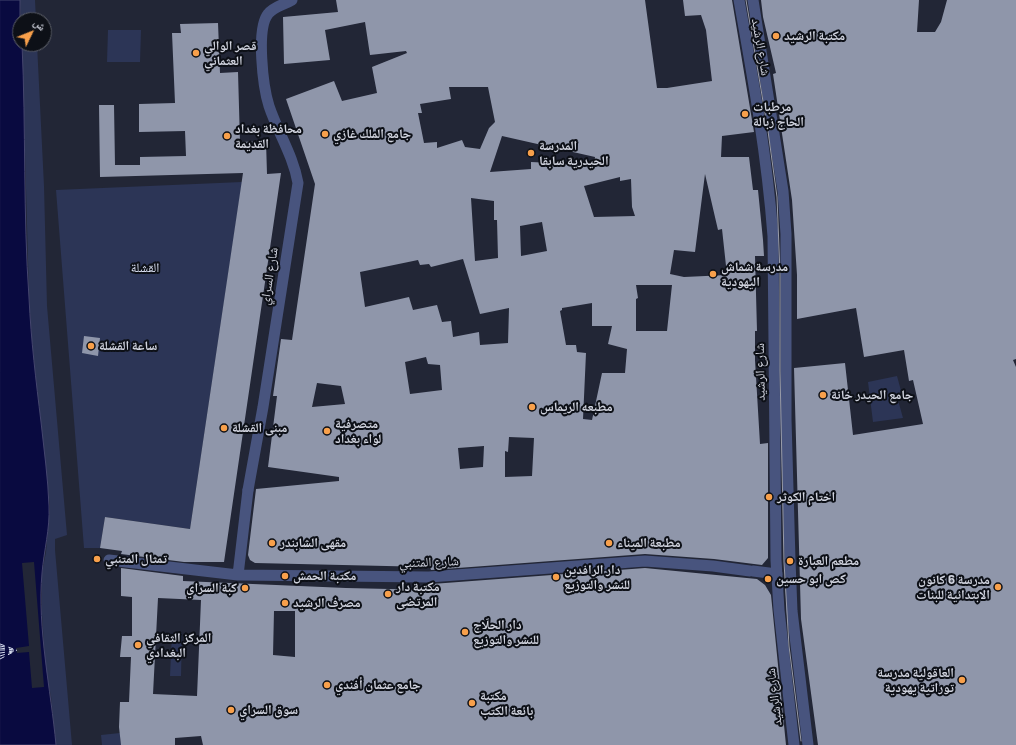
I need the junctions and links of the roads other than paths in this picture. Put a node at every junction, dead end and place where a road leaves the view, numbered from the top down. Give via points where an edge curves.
1 (292, 0) edge
2 (739, 0) edge
3 (753, 0) edge
4 (109, 560) dead end
5 (777, 574) junction
6 (238, 575) junction
7 (794, 745) edge
8 (808, 745) edge

1 - 6 street, شارع السراي via 269,13 262,28 263,66 269,106 295,167 298,183 248,490
2 - 5 street, شارع الرشيد via 766,162 772,220
3 - 8 street, شارع الرشيد via 783,191 786,241 786,412 790,560 795,640
4 - 6 street, شارع المتنبي
5 - 6 street, شارع المتنبي via 645,561 429,577
5 - 7 street, شارع الرشيد

